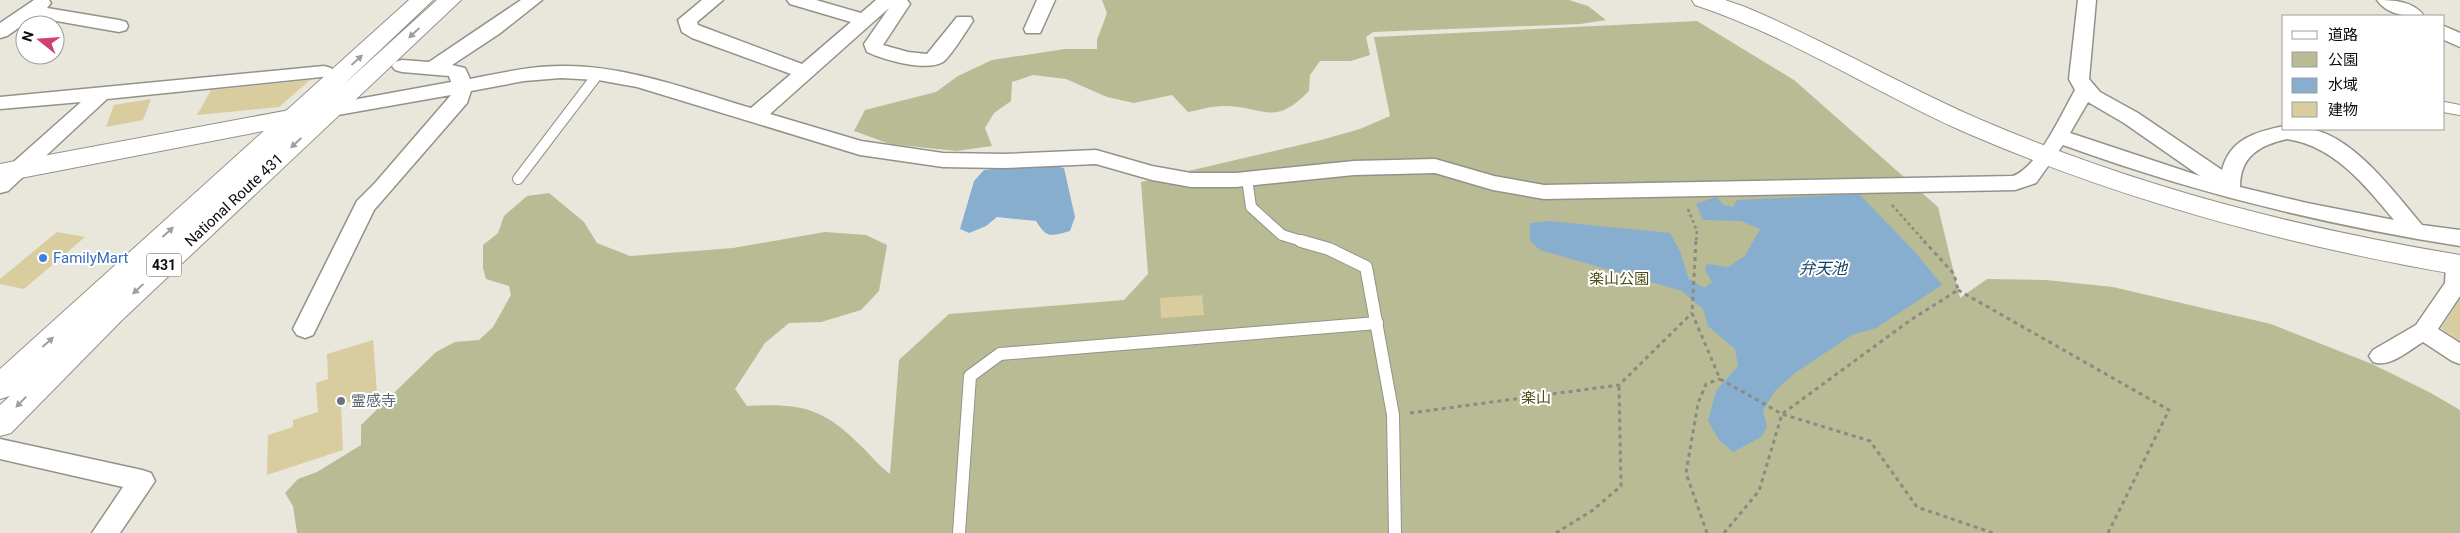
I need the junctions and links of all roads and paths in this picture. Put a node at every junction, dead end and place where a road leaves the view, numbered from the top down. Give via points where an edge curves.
1 (47, 0) edge
2 (422, 0) edge
3 (450, 0) edge
4 (533, 0) edge
5 (714, 0) edge
6 (796, 0) edge
7 (887, 0) edge
8 (894, 0) edge
9 (1046, 0) edge
10 (1703, 0) edge
11 (2087, 0) edge
12 (2386, 0) edge
13 (31, 11) junction
14 (2413, 15) edge
15 (864, 20) junction
16 (964, 21) dead end
17 (119, 26) dead end
18 (1033, 30) dead end
19 (0, 32) edge
20 (2445, 33) edge
21 (2460, 41) edge
22 (402, 66) dead end
23 (433, 68) junction
24 (324, 72) dead end
25 (805, 72) junction
26 (598, 74) junction
27 (462, 86) junction
28 (2085, 90) junction
29 (101, 94) junction
30 (0, 103) edge
31 (2445, 107) edge
32 (332, 110) junction
33 (2460, 110) edge
34 (755, 116) junction
35 (295, 117) junction
36 (2052, 146) junction
37 (10, 171) edge
38 (518, 179) dead end
39 (1247, 179) junction
40 (1874, 185) junction
41 (0, 186) edge
42 (1688, 188) junction
43 (2237, 191) junction
44 (2416, 232) junction
45 (2460, 238) edge
46 (2459, 265) edge
47 (1958, 290) junction
48 (1692, 313) junction
49 (1378, 323) junction
50 (305, 329) dead end
51 (2424, 330) junction
52 (2460, 355) edge
53 (2381, 356) dead end
54 (6, 375) edge
55 (1720, 379) junction
56 (1619, 385) junction
57 (1782, 414) junction
58 (1393, 415) junction
59 (0, 424) edge
60 (0, 449) edge
61 (105, 533) edge
62 (959, 533) edge
63 (1396, 533) edge
64 (1556, 533) edge
65 (1707, 533) edge
66 (1724, 533) edge
67 (1993, 533) edge
68 (2108, 533) edge

1 - 13 street
35 -> 2 main road, National Route 431 / 431
3 -> 32 main road, National Route 431 / 431
4 - 23 street
5 - 25 street via 687,20 689,28
6 - 15 street
7 - 15 street
8 - 16 street via 902,4 873,44 878,50 924,61 933,60
9 - 18 street
10 - 36 main road via 1771,26 1944,113
11 - 28 street via 2079,79
12 - 14 street
13 - 17 street
13 - 19 street
15 - 25 street
20 - 21 street
22 - 23 street
23 - 27 street via 458,72
24 - 29 street
25 - 34 street
26 - 27 street via 524,75
26 - 34 street via 639,81
26 - 38 lane
27 - 32 street
27 - 50 street via 460,99 365,206
28 - 36 street
28 - 43 street
29 - 30 street
29 - 37 street
31 - 33 lane
32 - 35 main road
32 -> 59 main road, National Route 431 / 431 via 110,314
34 - 39 street via 860,148 943,160 1096,157 1191,180
35 - 37 main road
54 -> 35 main road, National Route 431 / 431
36 - 40 street via 2029,178 2015,183
36 - 43 street
36 - 46 main road via 2135,188 2218,214
37 - 41 street
39 - 42 street via 1354,168 1435,166 1493,183 1544,192
39 - 49 lane via 1251,207 1282,235 1329,249 1366,267
40 - 42 street
40 - 47 path via 1954,274
42 - 48 path via 1686,203 1697,231
43 - 44 street via 2357,222
43 - 44 street via 2234,162 2247,144 2282,131 2307,136 2345,154
44 - 45 street
46 - 51 street via 2456,284
47 - 57 path via 1912,319
47 - 68 path via 2169,410
48 - 55 path
48 - 56 path
49 - 58 lane
49 - 62 lane via 1000,354 970,376
51 - 52 street
51 - 53 street
55 - 57 path
55 - 65 path via 1706,384 1698,403 1686,474
56 - 58 path
56 - 64 path via 1621,486 1593,510
57 - 66 path via 1759,491
57 - 67 path via 1870,441 1917,507
58 - 63 lane
60 - 61 street via 142,481

